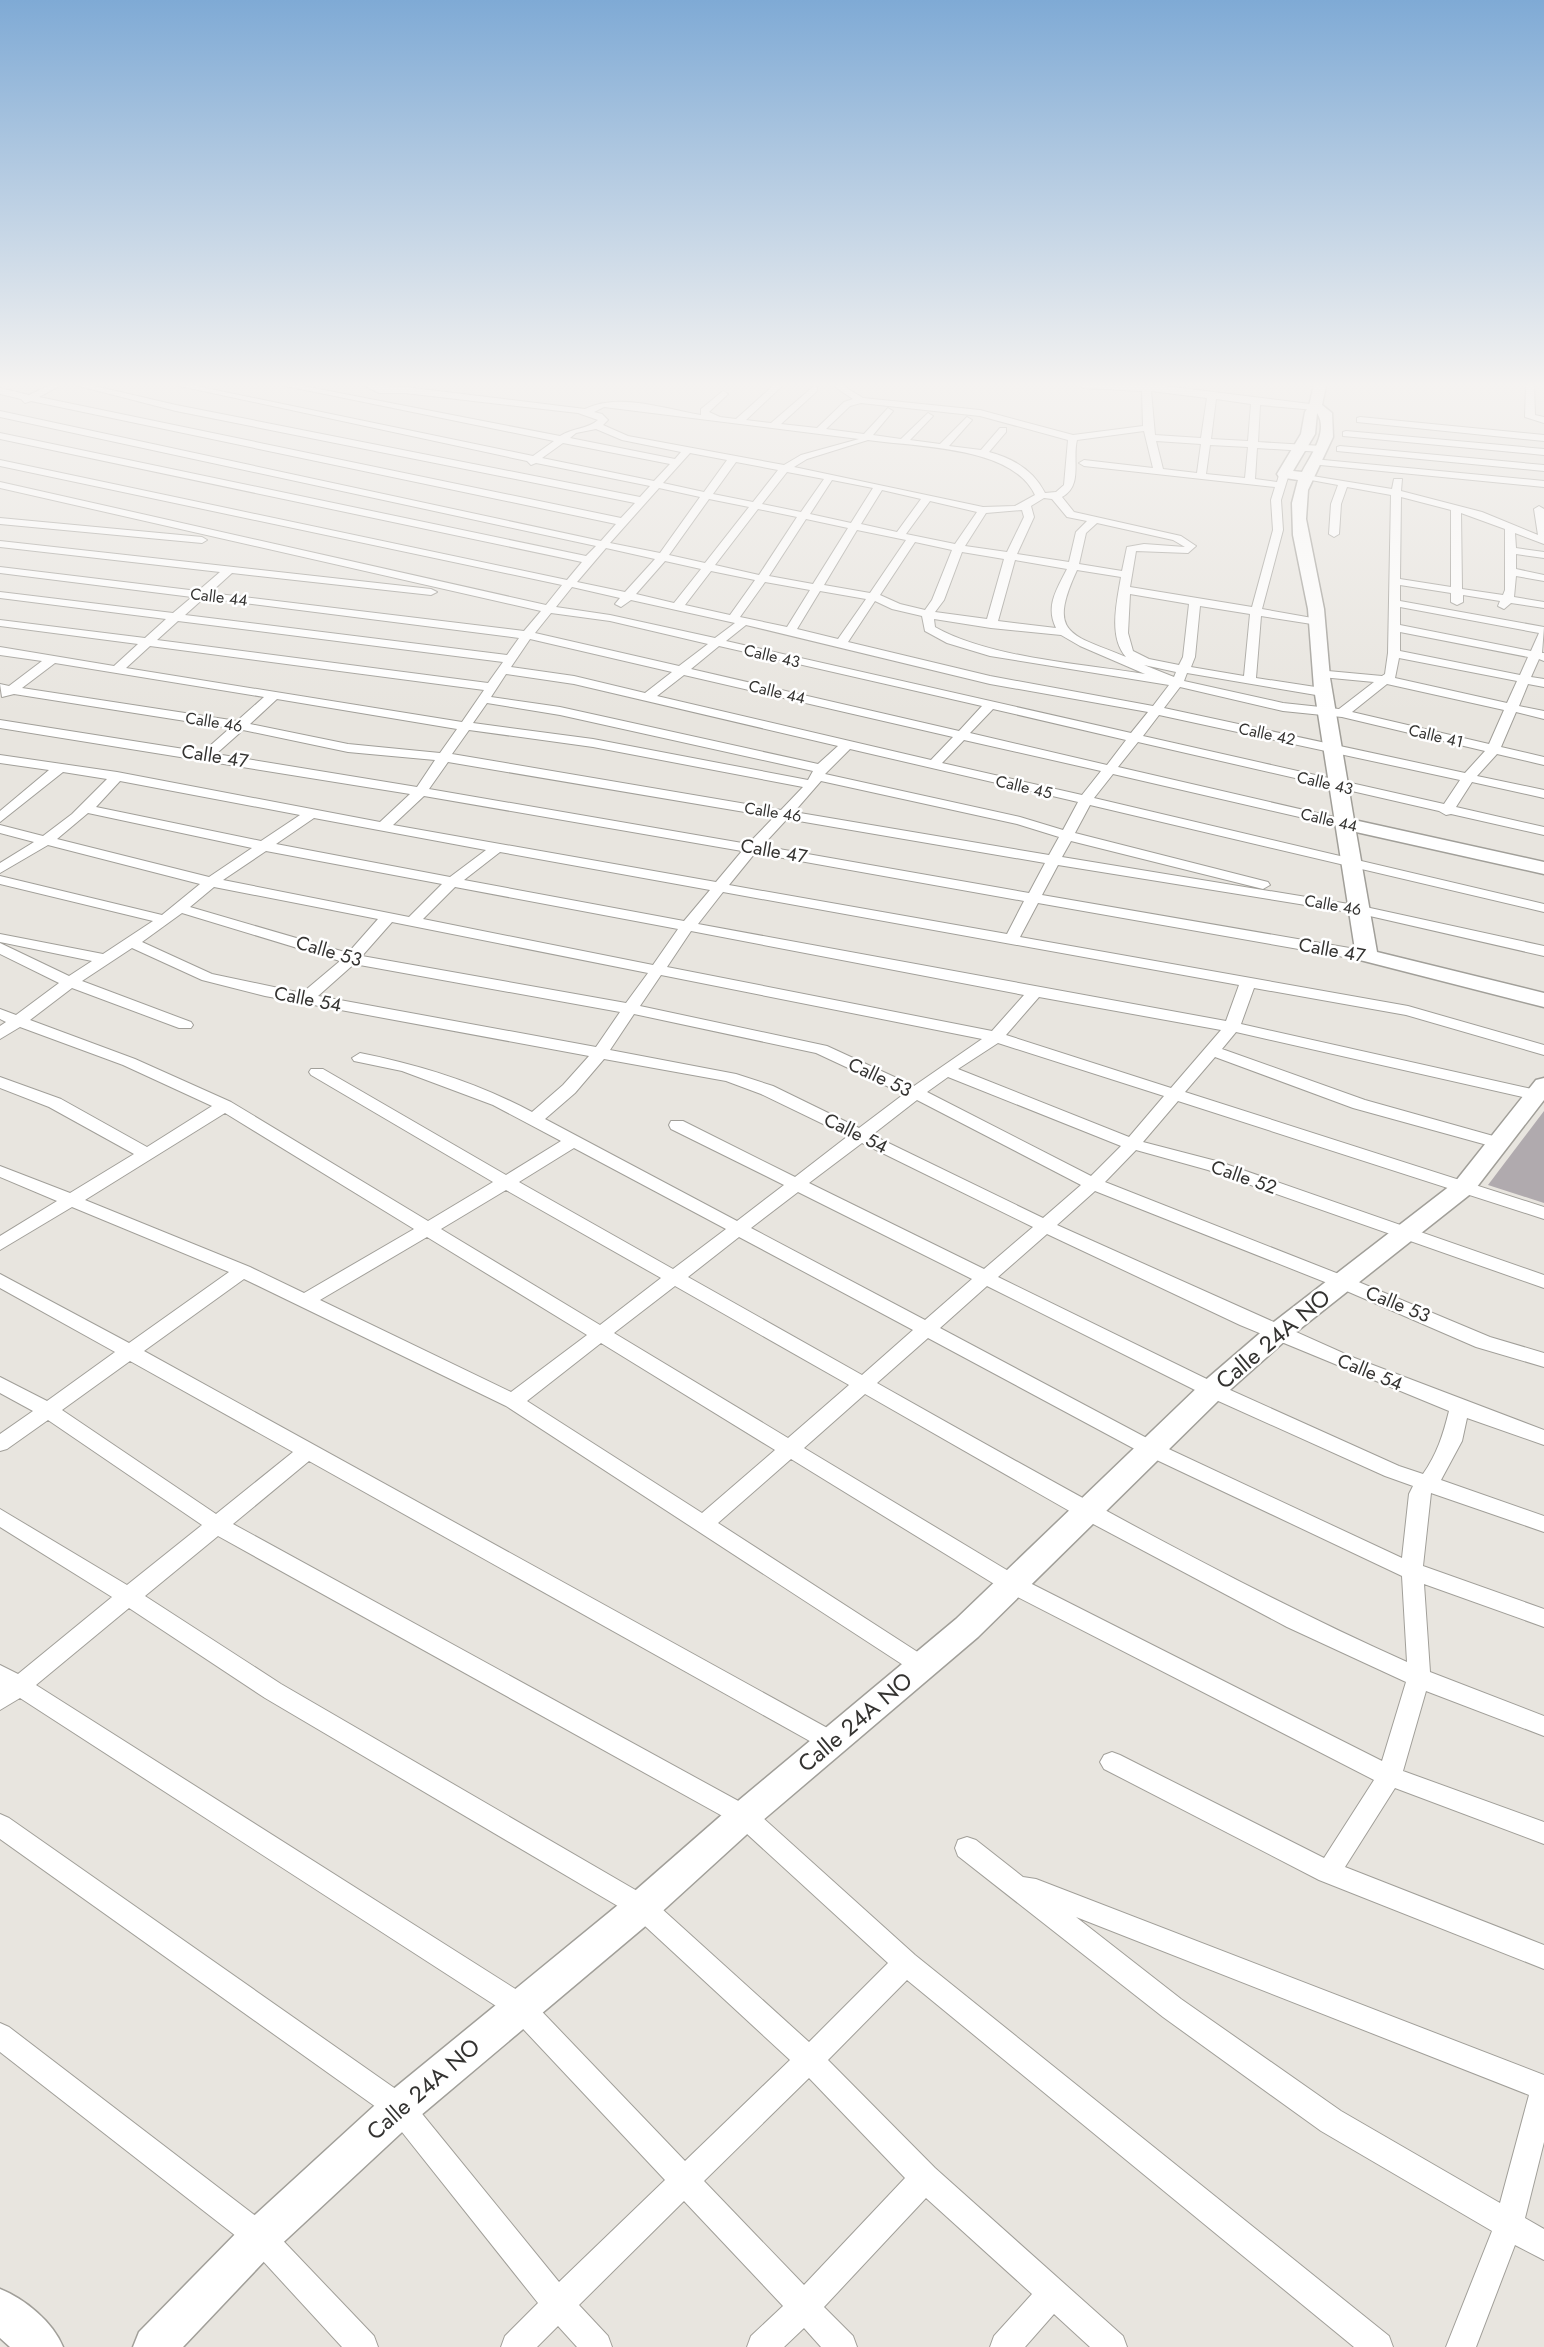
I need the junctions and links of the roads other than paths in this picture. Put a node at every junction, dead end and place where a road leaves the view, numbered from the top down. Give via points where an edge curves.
1 (40, 495) edge
2 (161, 495) edge
3 (185, 495) edge
4 (237, 495) edge
5 (374, 495) edge
6 (485, 495) edge
7 (609, 495) edge
8 (648, 495) edge
9 (705, 495) edge
10 (714, 495) edge
11 (763, 495) edge
12 (818, 495) edge
13 (874, 495) edge
14 (916, 495) edge
15 (1041, 495) joint
16 (1063, 495) edge
17 (1278, 495) edge
18 (1300, 495) edge
19 (1340, 495) edge
20 (1396, 495) edge
21 (1402, 495) edge
22 (492, 496) junction
23 (1055, 496) junction
24 (927, 497) junction
25 (179, 499) junction
26 (642, 501) junction
27 (756, 503) junction
28 (1026, 506) junction
29 (1456, 508) junction
30 (1539, 509) dead end
31 (983, 510) junction
32 (803, 514) junction
33 (473, 516) junction
34 (152, 519) junction
35 (1095, 519) junction
36 (0, 521) edge
37 (623, 522) junction
38 (856, 525) junction
39 (302, 526) junction
40 (1510, 527) junction
41 (134, 533) junction
42 (1334, 534) dead end
43 (900, 535) junction
44 (913, 538) junction
45 (1544, 540) edge
46 (124, 541) dead end
47 (446, 543) junction
48 (0, 544) edge
49 (603, 544) junction
50 (958, 548) junction
51 (1510, 550) junction
52 (109, 552) junction
53 (1544, 555) edge
54 (663, 556) junction
55 (1010, 557) junction
56 (589, 560) junction
57 (422, 561) dead end
58 (94, 563) dead end
59 (708, 565) junction
60 (1073, 567) junction
61 (410, 568) dead end
62 (0, 570) edge
63 (229, 570) junction
64 (1510, 571) junction
65 (78, 575) junction
66 (399, 575) junction
67 (1128, 575) junction
68 (1544, 578) edge
69 (764, 579) junction
70 (1395, 581) junction
71 (570, 583) junction
72 (816, 588) junction
73 (1126, 590) junction
74 (1457, 591) junction
75 (201, 594) junction
76 (0, 595) edge
77 (627, 596) junction
78 (875, 597) junction
79 (1506, 598) junction
80 (45, 600) junction
81 (513, 601) junction
82 (1195, 602) junction
83 (1394, 603) junction
84 (1544, 606) edge
85 (677, 607) junction
86 (548, 609) junction
87 (1256, 612) junction
88 (1456, 612) junction
89 (928, 614) junction
90 (176, 617) junction
91 (610, 618) junction
92 (738, 620) junction
93 (1501, 621) junction
94 (1318, 622) junction
95 (0, 623) edge
96 (991, 625) junction
97 (1394, 628) junction
98 (790, 631) junction
99 (1064, 632) junction
100 (1544, 632) edge
101 (527, 635) junction
102 (147, 642) junction
103 (717, 643) junction
104 (841, 643) junction
105 (0, 651) edge
106 (1394, 653) junction
107 (1539, 656) edge
108 (53, 659) junction
109 (507, 664) junction
110 (116, 670) junction
111 (1184, 670) junction
112 (684, 671) junction
113 (1321, 673) junction
114 (1250, 679) junction
115 (1523, 679) junction
116 (1387, 680) junction
117 (1177, 683) junction
118 (1544, 684) edge
119 (491, 687) junction
120 (4, 692) edge
121 (1322, 692) junction
122 (273, 696) junction
123 (648, 697) junction
124 (483, 699) junction
125 (989, 706) junction
126 (1511, 708) junction
127 (1156, 710) junction
128 (1335, 713) junction
129 (1544, 715) edge
130 (0, 724) edge
131 (238, 725) junction
132 (465, 726) junction
133 (961, 735) junction
134 (1132, 739) junction
135 (847, 744) junction
136 (1495, 744) junction
137 (1333, 749) junction
138 (1544, 749) edge
139 (207, 755) junction
140 (444, 757) junction
141 (0, 759) edge
142 (1544, 761) edge
143 (933, 765) junction
144 (61, 767) junction
145 (1110, 769) junction
146 (117, 776) junction
147 (816, 776) junction
148 (1468, 778) junction
149 (1338, 786) junction
150 (421, 791) junction
151 (1544, 794) edge
152 (1085, 802) junction
153 (88, 808) junction
154 (1446, 811) junction
155 (312, 813) junction
156 (784, 814) junction
157 (0, 818) edge
158 (1343, 823) junction
159 (383, 827) junction
160 (0, 829) edge
161 (1544, 831) edge
162 (1065, 835) junction
163 (49, 841) junction
164 (263, 846) junction
165 (753, 846) junction
166 (498, 847) junction
167 (1052, 859) junction
168 (1353, 865) junction
169 (1544, 868) edge
170 (0, 869) edge
171 (0, 880) edge
172 (211, 882) junction
173 (452, 883) junction
174 (722, 887) junction
175 (1031, 899) junction
176 (1313, 901) junction
177 (179, 908) junction
178 (1544, 908) edge
179 (1362, 910) junction
180 (390, 916) junction
181 (165, 920) junction
182 (413, 921) junction
183 (687, 927) junction
184 (0, 938) edge
185 (1010, 940) junction
186 (132, 943) junction
187 (0, 948) edge
188 (1544, 951) edge
189 (1367, 956) junction
190 (106, 959) junction
191 (351, 959) junction
192 (659, 968) junction
193 (71, 982) junction
194 (1248, 982) junction
195 (1035, 992) junction
196 (305, 999) junction
197 (1544, 1000) edge
198 (631, 1009) junction
199 (9, 1018) edge
200 (186, 1025) dead end
201 (1232, 1027) junction
202 (0, 1034) edge
203 (996, 1037) junction
204 (1544, 1050) edge
205 (1212, 1051) junction
206 (599, 1054) junction
207 (360, 1058) dead end
208 (946, 1070) junction
209 (317, 1072) dead end
210 (0, 1082) edge
211 (1540, 1090) edge
212 (916, 1093) junction
213 (1176, 1093) junction
214 (225, 1106) junction
215 (533, 1120) junction
216 (677, 1125) dead end
217 (860, 1136) junction
218 (573, 1140) junction
219 (1499, 1143) junction
220 (1132, 1144) junction
221 (147, 1154) junction
222 (0, 1171) edge
223 (508, 1183) junction
224 (796, 1184) junction
225 (1093, 1184) junction
226 (1464, 1186) junction
227 (71, 1200) junction
228 (1544, 1213) edge
229 (1046, 1225) junction
230 (426, 1227) junction
231 (738, 1229) junction
232 (1405, 1233) junction
233 (0, 1244) edge
234 (243, 1271) junction
235 (676, 1276) junction
236 (985, 1278) junction
237 (0, 1280) edge
238 (1342, 1282) junction
239 (1544, 1282) edge
240 (305, 1301) junction
241 (926, 1329) junction
242 (601, 1334) junction
243 (1276, 1334) junction
244 (129, 1352) junction
245 (1544, 1360) edge
246 (0, 1384) edge
247 (864, 1384) junction
248 (1212, 1390) junction
249 (513, 1401) junction
250 (1459, 1409) junction
251 (48, 1410) junction
252 (1544, 1438) edge
253 (0, 1444) edge
254 (790, 1448) junction
255 (1151, 1449) junction
256 (308, 1451) junction
257 (1426, 1483) junction
258 (1087, 1511) junction
259 (0, 1517) edge
260 (703, 1524) junction
261 (1544, 1524) edge
262 (217, 1525) junction
263 (1412, 1572) junction
264 (1012, 1584) junction
265 (129, 1597) junction
266 (1544, 1618) edge
267 (922, 1665) junction
268 (1419, 1677) junction
269 (6, 1687) edge
270 (1544, 1726) edge
271 (832, 1742) junction
272 (1112, 1762) dead end
273 (1389, 1776) junction
274 (744, 1816) junction
275 (0, 1825) edge
276 (1544, 1833) edge
277 (967, 1848) dead end
278 (1328, 1872) junction
279 (1008, 1880) junction
280 (642, 1907) junction
281 (1544, 1957) edge
282 (906, 1963) junction
283 (519, 2006) junction
284 (0, 2036) edge
285 (811, 2061) junction
286 (1544, 2089) edge
287 (400, 2108) junction
288 (925, 2178) junction
289 (684, 2180) junction
290 (1508, 2226) junction
291 (260, 2237) junction
292 (1544, 2245) edge
293 (1053, 2293) junction
294 (558, 2304) junction
295 (804, 2307) junction
296 (0, 2311) edge
297 (42, 2347) edge
298 (154, 2347) edge
299 (363, 2347) edge
300 (516, 2347) edge
301 (597, 2347) edge
302 (762, 2347) edge
303 (842, 2347) edge
304 (1005, 2347) edge
305 (1112, 2347) edge
306 (1378, 2347) edge
307 (1461, 2347) edge

1 - 34 street, Calle 43
2 - 25 street
3 - 25 street
4 - 39 street
5 - 33 street
6 - 22 street
7 - 26 street
8 - 26 street
9 - 54 street
10 - 27 street
11 - 27 street
12 - 32 street
13 - 38 street
14 - 24 street
15 - 23 street
15 - 28 street
16 - 23 street
17 - 87 street via 1278,530
18 - 94 street via 1303,560
19 - 42 street
20 - 70 street
21 - 29 street
22 - 33 street
22 - 37 street
23 - 35 street via 1071,514
24 - 31 street
24 - 43 street
25 - 34 street
25 - 39 street
26 - 37 street
27 - 32 street
27 - 59 street
28 - 31 street
28 - 55 street via 1029,517
29 - 40 street
29 - 74 street
30 - 45 street
31 - 50 street
32 - 38 street
32 - 69 street
33 - 47 street
33 - 49 street
34 - 39 street, Calle 43
34 - 41 street
35 - 60 street via 1081,532
35 - 67 street via 1177,538 1191,546 1184,551 1134,547
36 - 41 street
37 - 49 street
38 - 43 street
38 - 72 street
39 - 41 street
39 - 47 street
39 - 47 street
39 - 66 street, Calle 43
40 - 45 street
40 - 51 street
41 - 46 street
43 - 44 street
44 - 50 street
44 - 78 street
47 - 56 street
47 - 57 street
47 - 71 street, Calle 42
48 - 52 street
49 - 54 street
49 - 56 street
50 - 55 street
50 - 89 street
51 - 53 street
51 - 64 street
52 - 58 street
52 - 63 street
54 - 59 street
54 - 77 street
55 - 60 street
55 - 96 street
56 - 71 street
59 - 69 street
59 - 85 street
60 - 67 street
60 - 99 street via 1058,599 1056,616
61 - 66 street
62 - 65 street, Calle 44
63 - 75 street
63 - 81 street
64 - 68 street
64 - 79 street via 1511,590
65 - 75 street, Calle 44
65 - 80 street
66 - 81 street, Calle 43
67 - 73 street
69 - 72 street
69 - 92 street
70 - 74 street
70 - 83 street
71 - 77 street, Calle 42
71 - 86 street
72 - 78 street
72 - 98 street
73 - 82 street
73 - 111 street via 1121,630 1127,652
74 - 79 street
74 - 88 street
75 - 90 street
75 - 101 street, Calle 44
76 - 80 street, Calle 45
77 - 85 street, Calle 42
77 - 91 street
78 - 89 street
78 - 104 street
79 - 84 street
79 - 93 street
80 - 90 street, Calle 45
81 - 86 street, Calle 43
82 - 87 street
82 - 111 street
83 - 88 street
83 - 97 street
85 - 92 street, Calle 42
86 - 91 street, Calle 43
86 - 101 street
87 - 94 street
87 - 114 street
88 - 93 street
89 - 96 street
89 - 117 street via 929,629 964,645
90 - 102 street
90 - 109 street, Calle 45
91 - 103 street, Calle 43
92 - 98 street, Calle 42
92 - 103 street
93 - 100 street
94 - 113 street
95 - 102 street
96 - 99 street
97 - 106 street
97 - 107 street
98 - 104 street, Calle 42
99 - 117 street
100 - 107 street
101 - 109 street
101 - 112 street, Calle 44
102 - 110 street
102 - 119 street
103 - 112 street
103 - 125 street, Calle 43
104 - 127 street, Calle 42 via 990,680
105 - 108 street
106 - 115 street
106 - 116 street
107 - 115 street
108 - 110 street
108 - 120 street
109 - 119 street
109 - 123 street, Calle 45
110 - 122 street
111 - 114 street
111 - 117 street
112 - 123 street
112 - 133 street, Calle 44
113 - 116 street
113 - 121 street
114 - 121 street
115 - 118 street
115 - 126 street
116 - 126 street
116 - 128 street
117 - 127 street
117 - 128 street, Calle 41 via 1283,708
119 - 124 street
120 - 131 street, Calle 46
121 - 128 street
122 - 131 street
122 - 132 street
123 - 135 street, Calle 45
124 - 132 street
124 - 147 street via 560,711
125 - 133 street
125 - 134 street, Calle 43
126 - 129 street
126 - 136 street
127 - 134 street
127 - 137 street, Calle 42
128 - 136 street, Calle 41
128 - 137 street
130 - 139 street, Calle 47
131 - 139 street
131 - 140 street, Calle 46 via 348,748
132 - 140 street
132 - 147 street
133 - 143 street
133 - 145 street, Calle 44
134 - 145 street
134 - 149 street, Calle 43
135 - 143 street, Calle 45
135 - 147 street
136 - 138 street
136 - 142 street, Calle 41
136 - 148 street
137 - 148 street, Calle 42
137 - 149 street
139 - 150 street, Calle 47
140 - 150 street
140 - 156 street, Calle 46
141 - 144 street
143 - 152 street, Calle 45
144 - 146 street
144 - 157 street
145 - 152 street
145 - 158 street, Calle 44
146 - 153 street
146 - 155 street
147 - 156 street
147 - 162 street
148 - 151 street, Calle 42
148 - 154 street
149 - 154 street, Calle 43
149 - 158 street
150 - 159 street
150 - 165 street, Calle 47
152 - 162 street
152 - 168 street, Calle 45
153 - 163 street
153 - 164 street
154 - 161 street, Calle 43
155 - 159 street
155 - 164 street
156 - 165 street
156 - 167 street, Calle 46
158 - 168 street
158 - 169 street, Calle 44
159 - 166 street
160 - 163 street
162 - 167 street
162 - 176 street
163 - 170 street
163 - 172 street
164 - 172 street
164 - 173 street
165 - 174 street
165 - 175 street, Calle 47
166 - 173 street
166 - 174 street
167 - 175 street
167 - 176 street, Calle 46
168 - 178 street, Calle 45
168 - 179 street
171 - 181 street
172 - 177 street
172 - 180 street
173 - 182 street
173 - 183 street
174 - 183 street
174 - 185 street
175 - 185 street
175 - 189 street, Calle 47
176 - 179 street, Calle 46
177 - 181 street
177 - 191 street, Calle 53
179 - 188 street, Calle 46
179 - 189 street
180 - 182 street
180 - 191 street
181 - 186 street
182 - 192 street
183 - 192 street
183 - 195 street
184 - 190 street
185 - 194 street
186 - 190 street
186 - 196 street, Calle 54 via 207,977
187 - 193 street
189 - 197 street, Calle 47
190 - 193 street
191 - 196 street
191 - 198 street, Calle 53
192 - 198 street
192 - 203 street
193 - 199 street
193 - 200 street
194 - 201 street
194 - 204 street via 1408,1011
195 - 201 street
195 - 203 street
196 - 206 street, Calle 54
198 - 206 street
198 - 212 street, Calle 53 via 821,1049
199 - 202 street
199 - 214 street via 129,1062
201 - 205 street
201 - 211 street
203 - 208 street
203 - 213 street
205 - 213 street
205 - 219 street via 1359,1104
206 - 215 street via 569,1089
206 - 217 street, Calle 54 via 730,1077
207 - 215 street via 406,1067 499,1101
208 - 212 street
208 - 220 street, Calle 52
209 - 223 street
210 - 221 street via 55,1103
211 - 219 street, Calle 24A NO
212 - 217 street
212 - 225 street, Calle 53
213 - 220 street
213 - 226 street
214 - 221 street
214 - 230 street
215 - 218 street
216 - 224 street
217 - 224 street
217 - 229 street, Calle 54
218 - 223 street
218 - 231 street
219 - 226 street, Calle 24A NO
220 - 225 street
220 - 232 street, Calle 52 via 1214,1166
221 - 227 street
222 - 227 street
223 - 230 street
223 - 235 street
224 - 231 street
224 - 236 street
225 - 229 street
225 - 238 street, Calle 53
226 - 228 street
226 - 232 street, Calle 24A NO
227 - 233 street
227 - 234 street
229 - 236 street
229 - 243 street, Calle 54
230 - 240 street
230 - 242 street
231 - 235 street
231 - 241 street
232 - 238 street, Calle 24A NO
232 - 239 street, Calle 52
234 - 240 street
234 - 244 street
235 - 242 street
235 - 247 street
236 - 241 street
236 - 248 street
237 - 244 street
238 - 243 street, Calle 24A NO
238 - 245 street, Calle 53 via 1483,1342
240 - 249 street
241 - 247 street
241 - 255 street
242 - 249 street
242 - 254 street
243 - 248 street, Calle 24A NO
243 - 250 street, Calle 54
244 - 251 street
244 - 256 street
246 - 251 street
247 - 254 street
247 - 258 street
248 - 255 street, Calle 24A NO
248 - 257 street
249 - 260 street
250 - 252 street, Calle 54
250 - 257 street via 1452,1441
251 - 253 street
251 - 262 street
254 - 260 street
254 - 264 street
255 - 258 street, Calle 24A NO
255 - 263 street
256 - 262 street
256 - 271 street
257 - 261 street
257 - 263 street via 1419,1494
258 - 264 street, Calle 24A NO
258 - 268 street via 1295,1621
259 - 265 street
260 - 267 street
262 - 265 street
262 - 274 street
263 - 266 street
263 - 268 street
264 - 267 street, Calle 24A NO
264 - 273 street
265 - 269 street
265 - 280 street via 273,1691
267 - 271 street, Calle 24A NO
268 - 270 street
268 - 273 street
269 - 283 street
271 - 274 street, Calle 24A NO
272 - 278 street
273 - 276 street
273 - 278 street
274 - 280 street, Calle 24A NO
274 - 282 street
275 - 287 street
277 - 279 street
278 - 281 street
279 - 286 street
279 - 290 street via 1172,2008 1331,2121
280 - 283 street, Calle 24A NO
280 - 285 street
282 - 285 street
282 - 306 street
283 - 287 street, Calle 24A NO
283 - 289 street
284 - 291 street
285 - 288 street
285 - 289 street
286 - 290 street
287 - 291 street, Calle 24A NO
287 - 294 street
288 - 293 street
288 - 295 street
289 - 294 street
289 - 295 street
290 - 292 street
290 - 307 street
291 - 298 street, Calle 24A NO
291 - 299 street
293 - 304 street
293 - 305 street
294 - 300 street
294 - 301 street
295 - 302 street
295 - 303 street
296 - 297 street

